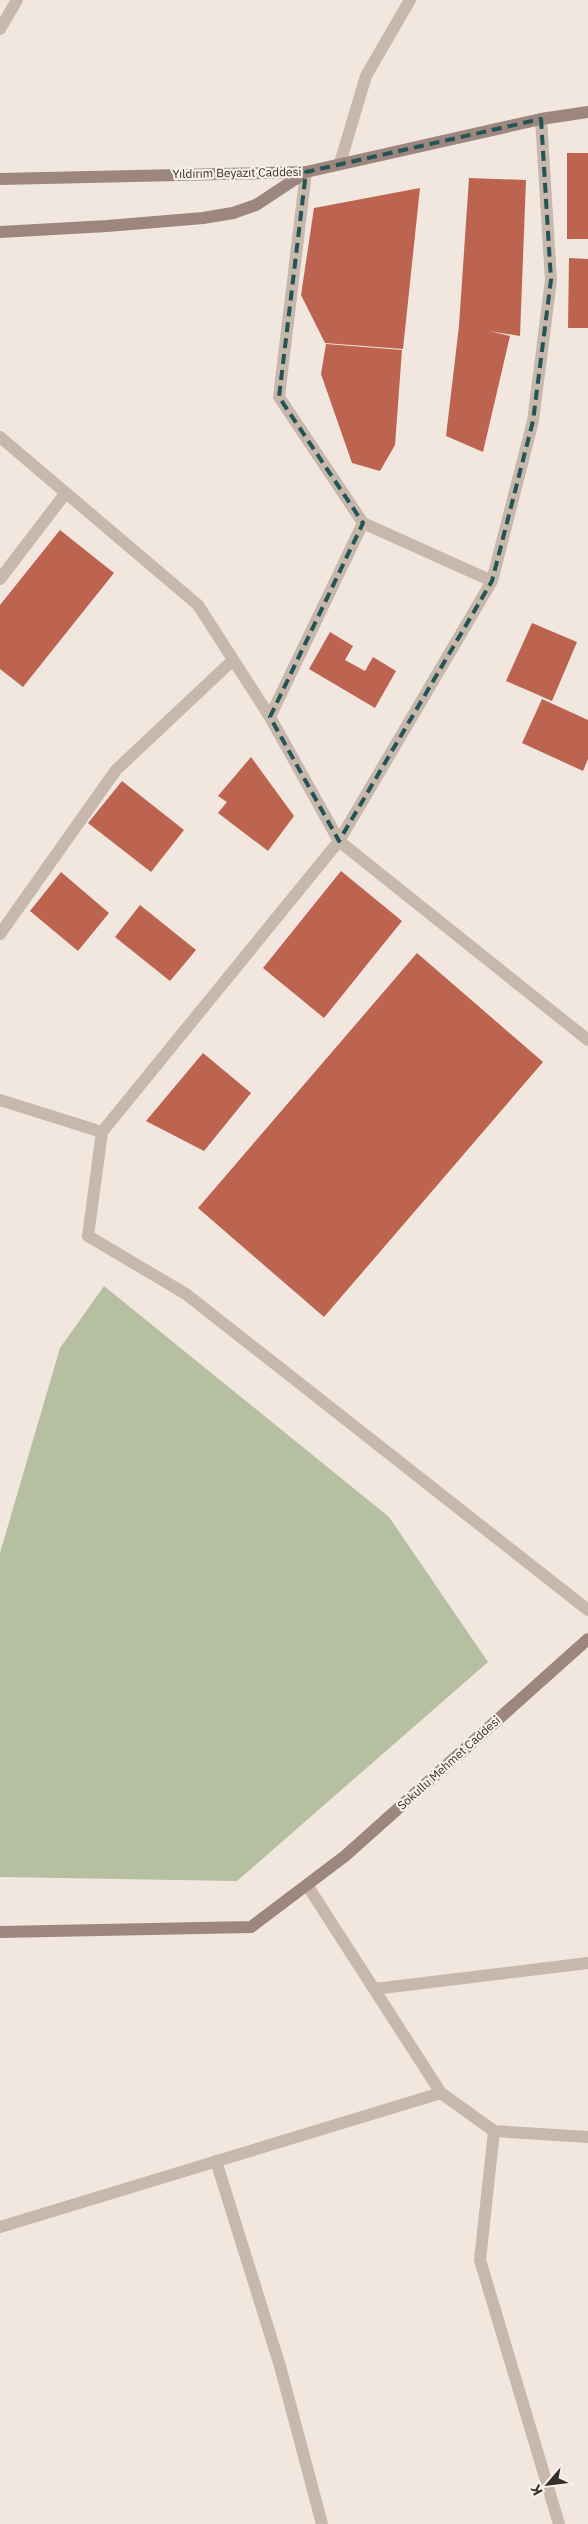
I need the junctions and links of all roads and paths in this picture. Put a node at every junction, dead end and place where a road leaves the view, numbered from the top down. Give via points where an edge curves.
1 (17, 0) edge
2 (410, 0) edge
3 (0, 29) edge
4 (588, 112) edge
5 (541, 119) junction
6 (340, 163) junction
7 (306, 172) junction
8 (0, 179) edge
9 (0, 232) edge
10 (0, 438) edge
11 (65, 494) junction
12 (363, 523) junction
13 (0, 579) edge
14 (492, 581) junction
15 (233, 660) junction
16 (270, 718) junction
17 (339, 841) junction
18 (0, 934) edge
19 (588, 1040) edge
20 (0, 1100) edge
21 (102, 1132) junction
22 (588, 1610) edge
23 (588, 1639) edge
24 (307, 1885) junction
25 (0, 1932) edge
26 (588, 1963) edge
27 (374, 1989) junction
28 (441, 2093) junction
29 (494, 2131) junction
30 (588, 2137) edge
31 (216, 2162) junction
32 (0, 2227) edge
33 (322, 2524) edge
34 (559, 2524) edge

1 - 3 street
2 - 6 street via 366,76
4 - 5 main road, Yıldırım Beyazıt Caddesi
5 - 6 main road, Yıldırım Beyazıt Caddesi
5 - 14 street via 551,280 533,421
6 - 7 main road, Yıldırım Beyazıt Caddesi
7 - 8 main road, Yıldırım Beyazıt Caddesi
7 - 9 main road via 256,205 233,213 107,226
7 - 12 street via 279,397
10 - 11 street
11 - 13 street
11 - 15 street via 198,605
12 - 14 street
12 - 16 street
14 - 17 street
15 - 16 street
15 - 18 street via 116,770
16 - 17 street
17 - 19 street
17 - 21 street
20 - 21 street
21 - 22 street via 88,1236 186,1294
23 - 24 main road, Sokullu Mehmet Caddesi via 345,1856
24 - 25 main road, Sokullu Mehmet Caddesi via 251,1928
24 - 27 street
26 - 27 street
27 - 28 street
28 - 29 street
28 - 31 street
29 - 30 street
29 - 34 street via 480,2260
31 - 32 street
31 - 33 street via 280,2366

